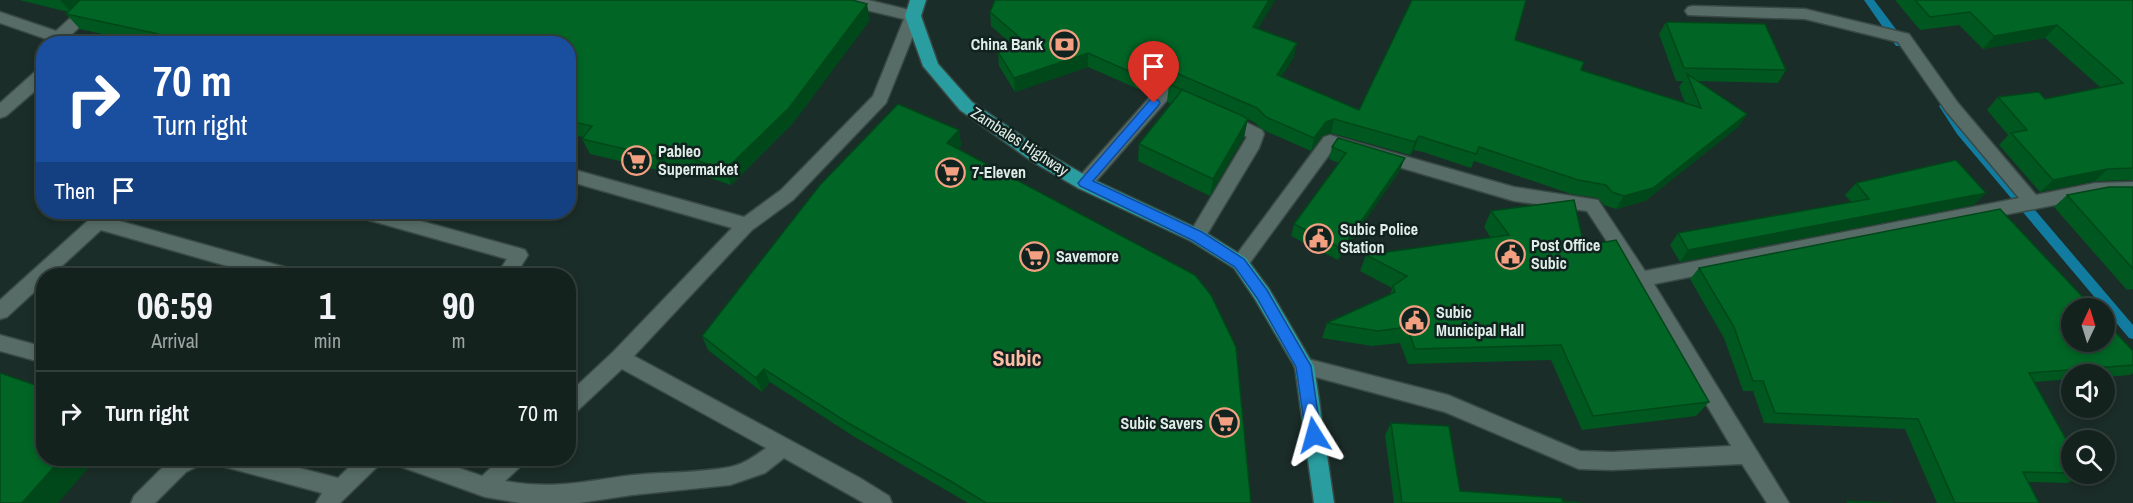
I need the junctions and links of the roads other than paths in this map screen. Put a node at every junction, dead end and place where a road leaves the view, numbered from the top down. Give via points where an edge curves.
1 (99, 0) edge
2 (846, 0) edge
3 (916, 8) edge
4 (1693, 11) dead end
5 (0, 17) edge
6 (47, 36) edge
7 (64, 36) edge
8 (36, 80) edge
9 (0, 112) edge
10 (576, 176) edge
11 (1084, 183) junction
12 (2133, 189) edge
13 (2032, 203) junction
14 (390, 219) edge
15 (746, 225) junction
16 (1197, 236) junction
17 (1240, 263) junction
18 (47, 268) edge
19 (260, 268) edge
20 (510, 268) edge
21 (36, 278) edge
22 (1641, 279) junction
23 (0, 311) edge
24 (0, 343) edge
25 (36, 353) edge
26 (620, 358) junction
27 (1304, 366) junction
28 (576, 399) edge
29 (783, 447) junction
30 (1747, 455) junction
31 (178, 466) edge
32 (249, 466) edge
33 (364, 466) edge
34 (426, 466) edge
35 (507, 466) edge
36 (485, 487) junction
37 (333, 495) edge
38 (141, 503) edge
39 (882, 503) edge
40 (1324, 503) edge
41 (1779, 503) edge

1 - 7 street
2 - 3 street
3 - 11 main road, Zambales Highway via 931,66 966,106
3 - 15 street via 880,99 787,195
4 - 13 street via 1783,12 1902,38 1952,107
5 - 6 street
8 - 9 street
10 - 15 street
11 - 16 main road, Zambales Highway
11 - 16 street via 1165,90 1247,128 1256,134 1253,144
12 - 13 street via 2095,190
13 - 22 street
14 - 20 street via 519,255
15 - 26 street
16 - 17 main road, Zambales Highway
17 - 22 street via 1326,145 1335,141 1514,194 1592,205
17 - 27 main road, Zambales Highway
18 - 19 street via 98,222
21 - 23 street
22 - 30 street
24 - 25 street
26 - 28 street
26 - 29 street
27 - 30 street via 1448,404 1579,460
27 - 40 main road, Zambales Highway
29 - 36 street via 758,466 730,476 569,495 535,496
29 - 39 street
30 - 41 street
31 - 38 street
32 - 37 street
33 - 37 street
34 - 36 street
35 - 36 street

